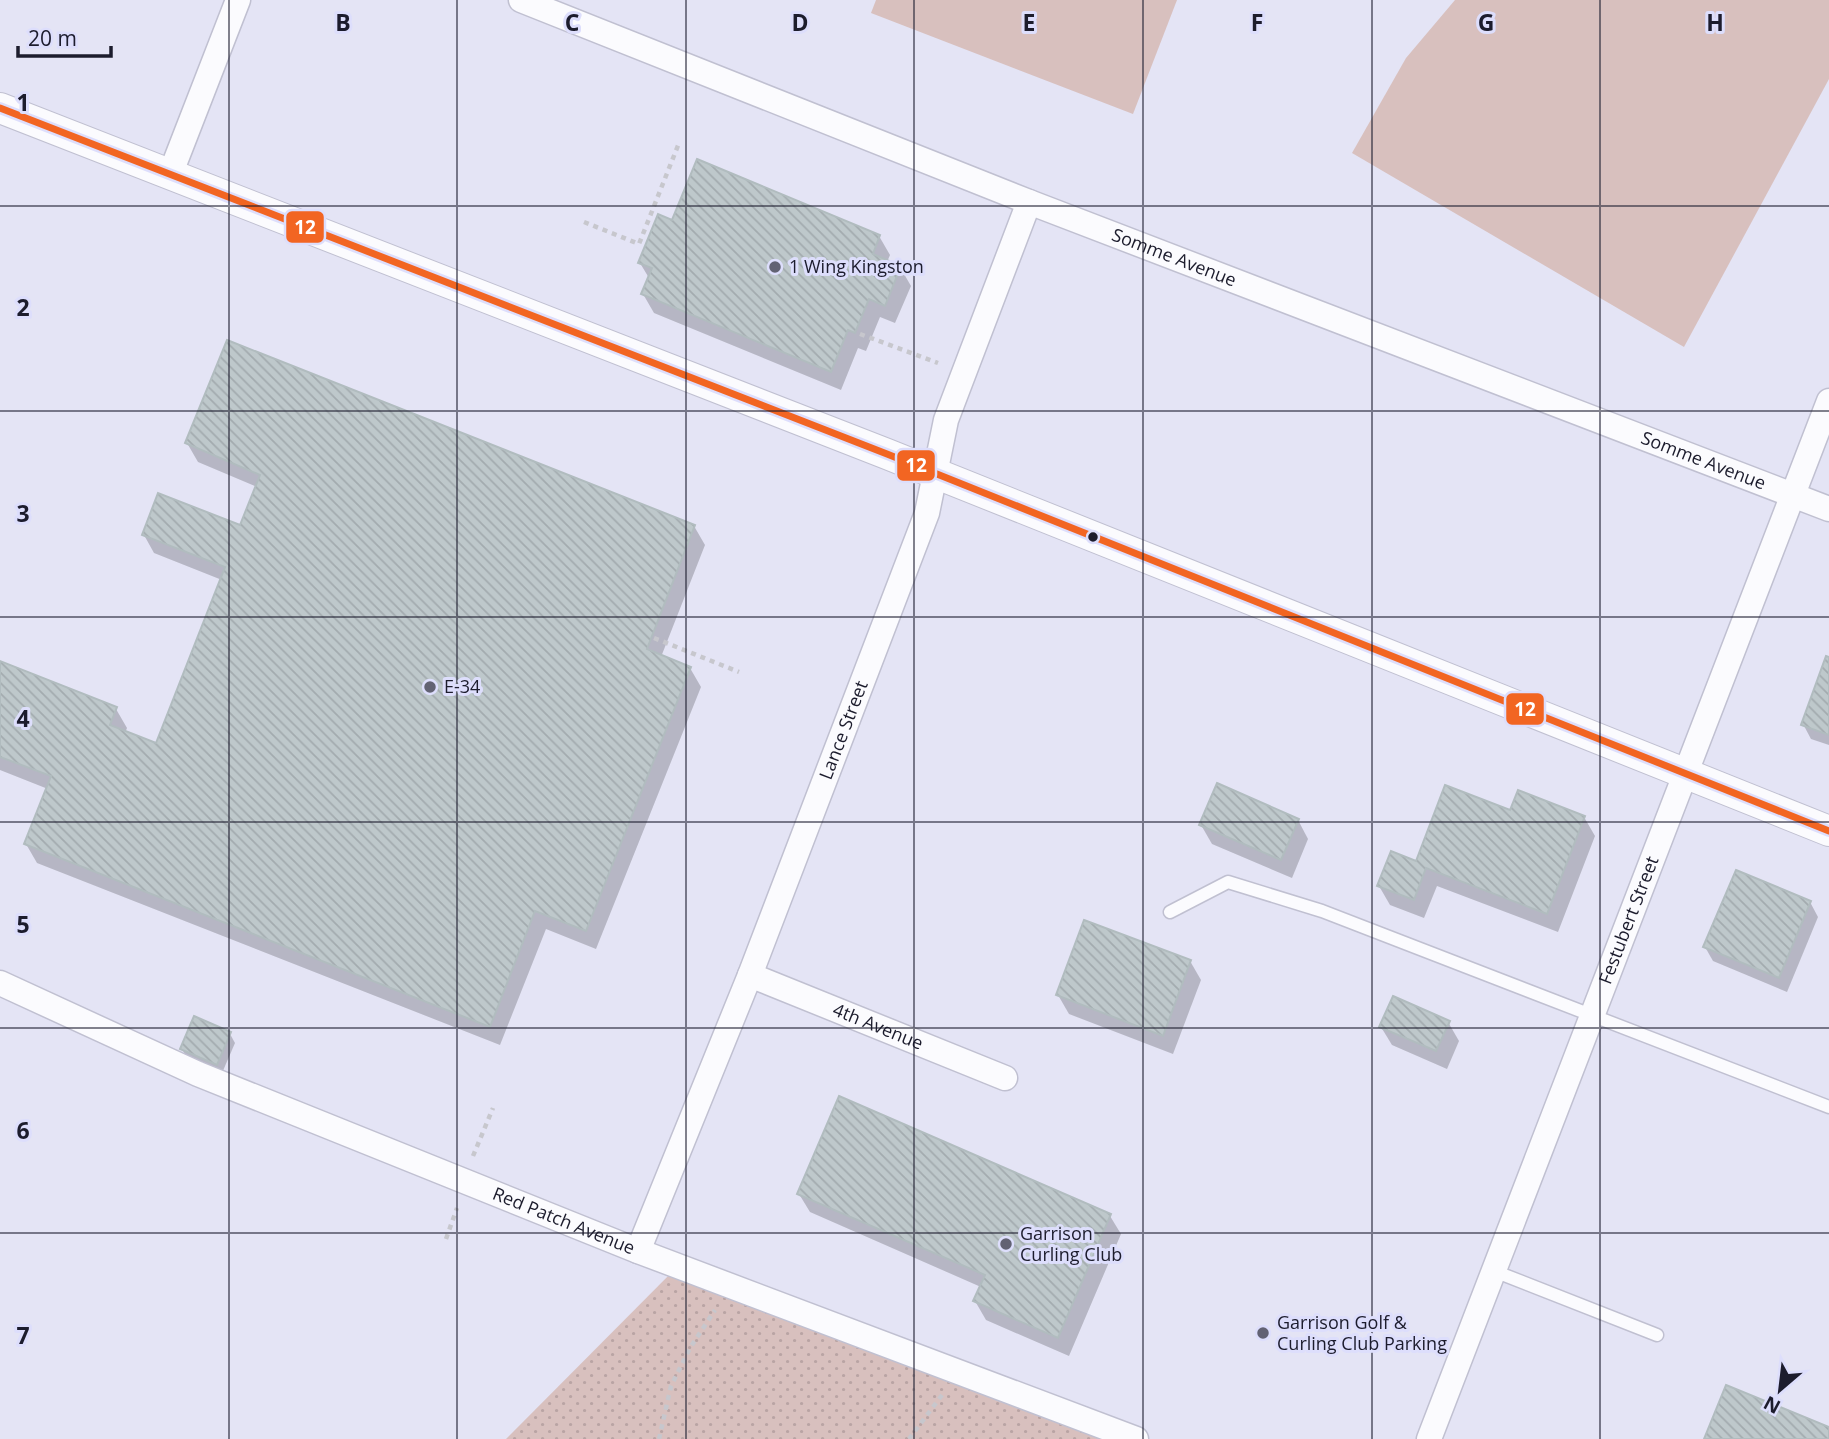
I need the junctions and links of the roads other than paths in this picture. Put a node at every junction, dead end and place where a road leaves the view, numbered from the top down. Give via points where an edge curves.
1 (238, 0) edge
2 (521, 0) edge
3 (0, 108) edge
4 (170, 175) junction
5 (1029, 202) junction
6 (1829, 401) edge
7 (935, 473) junction
8 (1792, 495) junction
9 (1829, 509) edge
10 (1685, 773) junction
11 (1829, 831) edge
12 (1170, 912) dead end
13 (750, 975) junction
14 (0, 983) edge
15 (1592, 1015) junction
16 (1005, 1078) dead end
17 (1829, 1107) edge
18 (638, 1251) junction
19 (1494, 1271) junction
20 (1657, 1335) dead end
21 (1136, 1439) edge
22 (1429, 1439) edge

1 - 4 street
2 - 5 street, Somme Avenue
3 - 4 street
4 - 7 street
5 - 7 street, Lance Street via 946,420
5 - 8 street, Somme Avenue
6 - 8 street, Festubert Street
7 - 10 street
7 - 13 street, Lance Street via 927,513
8 - 9 street, Somme Avenue
8 - 10 street, Festubert Street
10 - 11 street
10 - 15 street, Festubert Street
12 - 15 lane via 1228,882 1322,911
13 - 16 street, 4th Avenue
13 - 18 street, Lance Street
14 - 18 street, Red Patch Avenue via 198,1074
15 - 17 lane
15 - 19 street, Festubert Street
18 - 21 street, Red Patch Avenue
19 - 20 lane
19 - 22 street, Festubert Street

